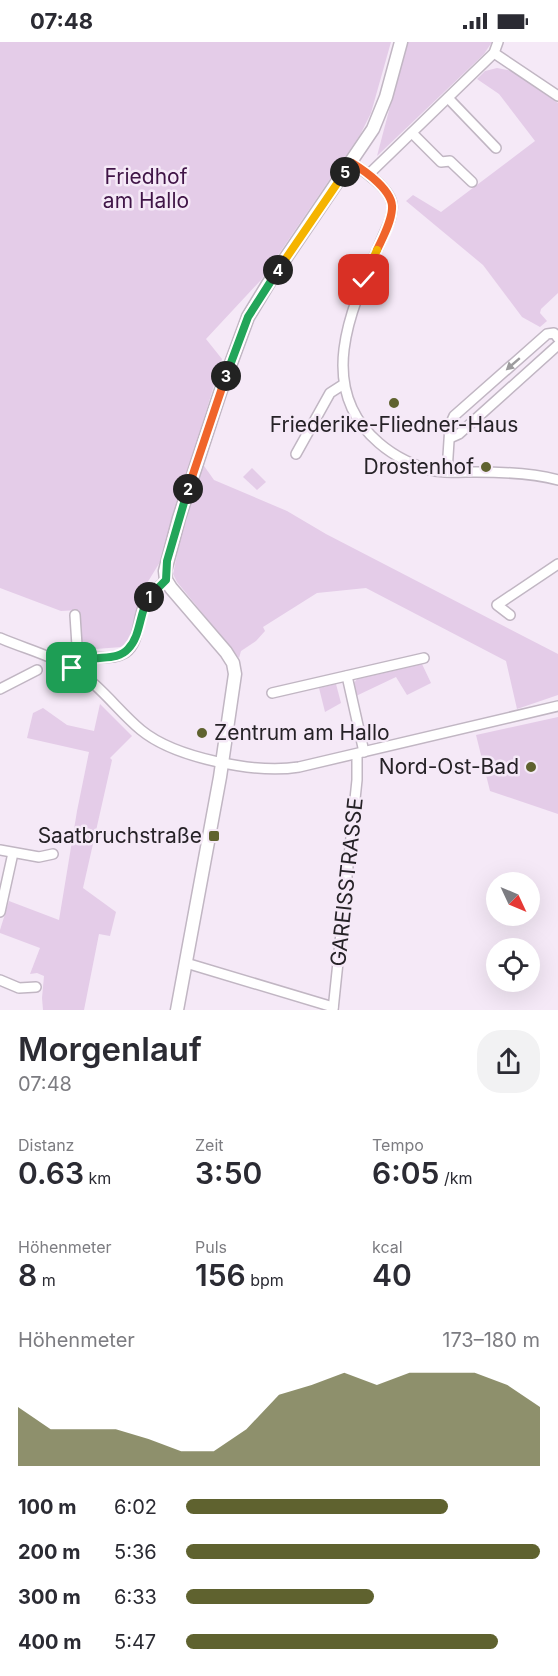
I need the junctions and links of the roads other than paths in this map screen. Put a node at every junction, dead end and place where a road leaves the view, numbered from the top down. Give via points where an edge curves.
1 (401, 42) edge
2 (498, 42) edge
3 (494, 52) junction
4 (558, 96) edge
5 (448, 98) junction
6 (412, 133) junction
7 (496, 148) dead end
8 (352, 163) junction
9 (369, 174) junction
10 (472, 182) dead end
11 (558, 338) edge
12 (558, 345) edge
13 (344, 384) junction
14 (450, 438) junction
15 (296, 454) dead end
16 (447, 472) junction
17 (558, 480) edge
18 (558, 564) edge
19 (166, 580) junction
20 (75, 615) dead end
21 (510, 615) dead end
22 (0, 638) edge
23 (424, 658) dead end
24 (75, 664) junction
25 (37, 670) dead end
26 (347, 676) junction
27 (0, 689) edge
28 (272, 693) dead end
29 (558, 706) edge
30 (360, 753) junction
31 (223, 763) junction
32 (0, 850) edge
33 (14, 853) junction
34 (53, 854) dead end
35 (0, 912) edge
36 (186, 963) junction
37 (0, 980) edge
38 (36, 987) dead end
39 (333, 1008) edge
40 (177, 1010) edge

1 - 8 main road via 380,114
2 - 3 street
3 - 4 street
3 - 5 street
5 - 6 street
5 - 7 street
6 - 9 street
6 - 10 street via 441,162 450,161
8 - 9 street
8 - 19 main road via 248,317 189,486 167,561
9 - 13 street via 387,194 392,207 348,326
11 -> 14 street via 554,333 547,334 454,416
12 - 14 street
13 - 15 street via 330,393
13 - 16 street via 357,417 385,448 422,467
14 - 16 street
16 - 17 street via 515,473
18 - 21 street via 497,605
19 - 24 street via 143,606 134,641 125,652
19 - 31 main road via 233,663
20 - 24 street
22 - 24 street
23 - 26 street
24 - 31 street via 154,739
25 - 27 street
26 - 28 street
26 - 30 street, GAREISSTRASSE
29 - 30 street
30 - 31 street via 285,770
30 - 39 street, GAREISSTRASSE
31 - 36 main road
32 - 33 street
33 - 34 street via 39,857
33 - 35 street
36 - 39 street
36 - 40 main road
37 - 38 street via 19,988

